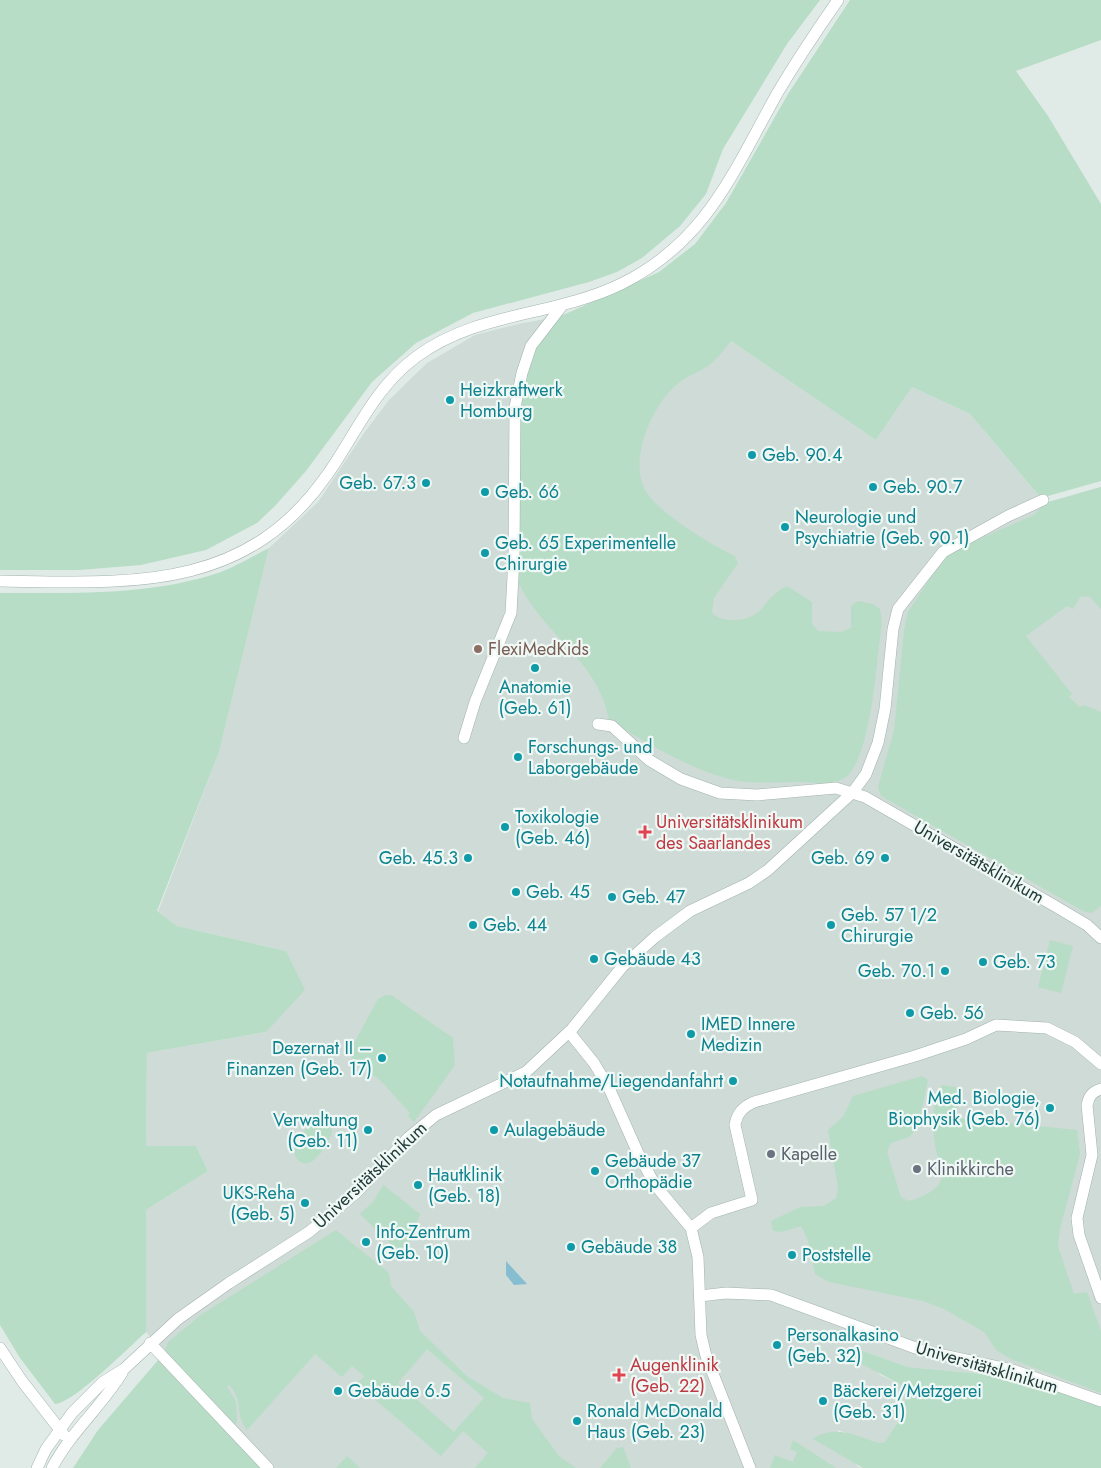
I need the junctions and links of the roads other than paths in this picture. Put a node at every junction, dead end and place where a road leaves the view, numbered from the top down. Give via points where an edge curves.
1 (838, 0) edge
2 (561, 307) junction
3 (1043, 500) dead end
4 (0, 581) edge
5 (598, 724) dead end
6 (464, 738) dead end
7 (853, 792) junction
8 (1101, 938) edge
9 (569, 1032) junction
10 (1101, 1064) edge
11 (1101, 1089) edge
12 (691, 1228) junction
13 (700, 1296) junction
14 (1101, 1298) edge
15 (150, 1343) junction
16 (0, 1348) edge
17 (124, 1369) junction
18 (1101, 1401) edge
19 (59, 1430) junction
20 (70, 1442) junction
21 (37, 1468) edge
22 (52, 1468) edge
23 (268, 1468) edge
24 (750, 1468) edge

1 - 2 street via 818,26 778,92 716,202 686,237 636,276
2 - 4 street via 475,325 414,358 365,411 328,473 294,516 249,548 220,563 150,580
2 - 6 street via 531,346 522,372 515,407 511,612
3 - 7 street, Universitätsklinikum via 943,552 898,609 878,743 866,774
5 - 7 street, Universitätsklinikum via 612,726 649,760 681,779 720,793 757,795 836,788
7 - 8 street, Universitätsklinikum via 1055,906 1087,925
7 - 9 street, Universitätsklinikum via 768,870 690,912 655,937 622,967
9 - 12 street via 609,1088 655,1185
9 - 15 street, Universitätsklinikum via 519,1077 436,1115 401,1144 356,1193 309,1232 204,1300
10 - 12 street via 1074,1042 1047,1028 996,1025 915,1056 754,1102 744,1107 735,1125 752,1200 712,1213
11 - 14 street via 1089,1097 1087,1105 1092,1156 1077,1218 1079,1235
12 - 13 street via 697,1248
13 - 18 street, Universitätsklinikum via 746,1293 777,1296 921,1350 1013,1370
13 - 24 street via 701,1335 706,1356
15 - 17 street, Universitätsklinikum
15 - 23 street
16 - 19 street
17 - 19 street via 103,1382
17 - 20 street
19 - 20 street
19 - 21 street
20 - 22 street

